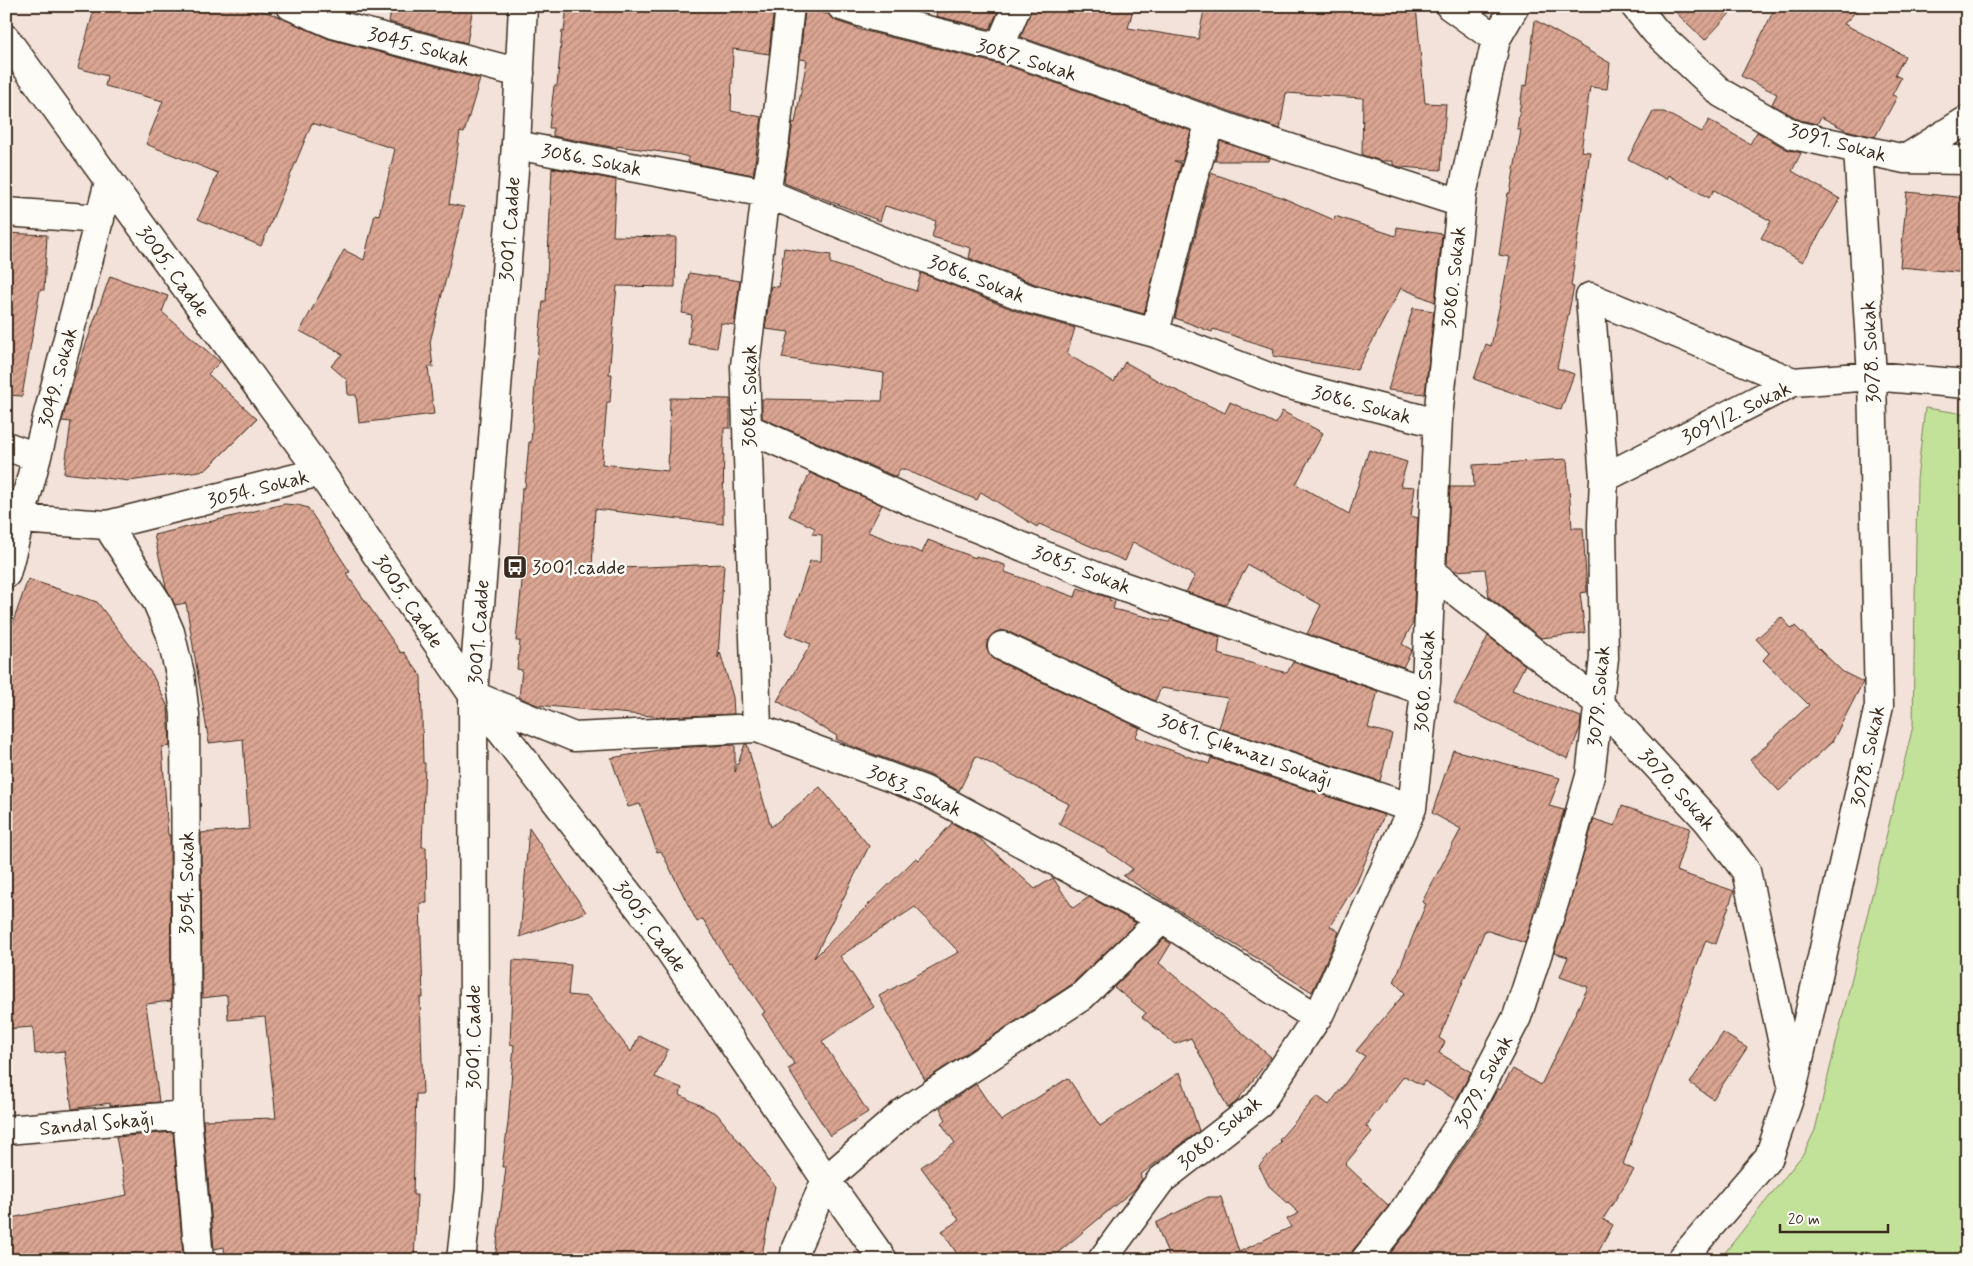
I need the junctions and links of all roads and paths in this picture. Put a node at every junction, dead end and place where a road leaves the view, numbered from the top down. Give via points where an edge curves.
1 (291, 6) edge
2 (523, 6) edge
3 (790, 6) edge
4 (841, 6) edge
5 (1016, 6) edge
6 (1450, 6) edge
7 (1514, 6) edge
8 (1636, 6) edge
9 (6, 39) edge
10 (1496, 39) junction
11 (999, 48) junction
12 (520, 73) junction
13 (1967, 120) edge
14 (1210, 122) junction
15 (516, 145) junction
16 (1858, 149) junction
17 (1905, 159) junction
18 (1967, 160) edge
19 (109, 182) junction
20 (766, 193) junction
21 (1461, 203) junction
22 (6, 212) edge
23 (100, 219) junction
24 (1155, 333) junction
25 (1872, 376) junction
26 (1793, 382) junction
27 (1967, 384) edge
28 (1437, 424) junction
29 (747, 428) junction
30 (6, 446) edge
31 (36, 457) junction
32 (320, 472) junction
33 (1604, 478) junction
34 (20, 519) junction
35 (108, 525) junction
36 (1431, 572) junction
37 (6, 574) edge
38 (1002, 646) dead end
39 (1425, 691) junction
40 (473, 695) junction
41 (1599, 703) junction
42 (757, 728) junction
43 (1412, 808) junction
44 (1162, 919) junction
45 (1317, 1018) junction
46 (1792, 1090) junction
47 (187, 1115) junction
48 (6, 1130) edge
49 (826, 1180) junction
50 (199, 1260) edge
51 (462, 1260) edge
52 (794, 1260) edge
53 (883, 1260) edge
54 (1102, 1260) edge
55 (1365, 1260) edge
56 (1681, 1260) edge

1 - 12 street, 3045. Sokak via 334,24
2 - 12 street, 3001. Cadde
3 - 20 street, 3084. Sokak
4 - 11 street, 3087. Sokak
5 - 11 street
6 - 10 street
7 - 10 street, 3080. Sokak
8 - 16 street, 3091. Sokak via 1656,32 1721,93 1794,135
9 - 19 street, 3005. Cadde
10 - 21 street, 3080. Sokak
11 - 14 street, 3087. Sokak
12 - 15 street, 3001. Cadde
13 - 17 street
14 - 21 street, 3087. Sokak
14 - 24 street
15 - 20 street, 3086. Sokak
15 - 40 street, 3001. Cadde
16 - 17 street, 3091. Sokak
16 - 25 street, 3078. Sokak
17 - 18 street, 3091. Sokak
19 - 23 street, 3049. Sokak
19 - 32 street, 3005. Cadde
20 - 24 street, 3086. Sokak via 1030,299
20 - 29 street, 3084. Sokak via 745,366
21 - 28 street, 3080. Sokak
22 - 23 street
23 - 31 street, 3049. Sokak
24 - 28 street, 3086. Sokak via 1286,384
25 - 26 street, 3091/2. Sokak
25 - 27 street, 3091/2. Sokak
25 - 46 street, 3078. Sokak via 1879,706
26 - 33 street, 3091/2. Sokak
26 - 33 street, 3079. Sokak via 1590,297
28 - 36 street, 3080. Sokak
29 - 39 street, 3085. Sokak via 917,504 1105,580
29 - 42 street, 3084. Sokak
30 - 31 street
31 - 34 street, 3049. Sokak
32 - 35 street, 3054. Sokak
32 - 40 street, 3005. Cadde
33 - 41 street, 3079. Sokak via 1604,658
34 - 35 street, 3054. Sokak
34 - 37 street, 3049. Sokak
35 - 47 street, 3054. Sokak via 157,602 170,632 180,674 185,715
36 - 39 street, 3080. Sokak
36 - 41 street, 3070. Sokak
38 - 43 street, 3081. Çıkmazı Sokağı via 1189,734
39 - 43 street, 3080. Sokak
40 - 42 street, 3083. Sokak via 574,737
40 - 49 street, 3005. Cadde via 651,923
40 - 51 street, 3001. Cadde via 474,1038 469,1188
41 - 46 street, 3070. Sokak via 1708,821 1746,871
41 - 55 street, 3079. Sokak via 1590,776 1517,1017 1466,1115 1401,1215
42 - 44 street, 3083. Sokak via 924,790
43 - 45 street, 3080. Sokak
44 - 45 street, 3083. Sokak
44 - 49 street via 1081,997 904,1112
45 - 54 street, 3080. Sokak via 1258,1104 1161,1180
46 - 56 street, 3078. Sokak via 1769,1157
47 - 48 street, Sandal Sokağı
47 - 50 street, 3054. Sokak
49 - 52 street via 796,1248
49 - 53 street, 3005. Cadde

